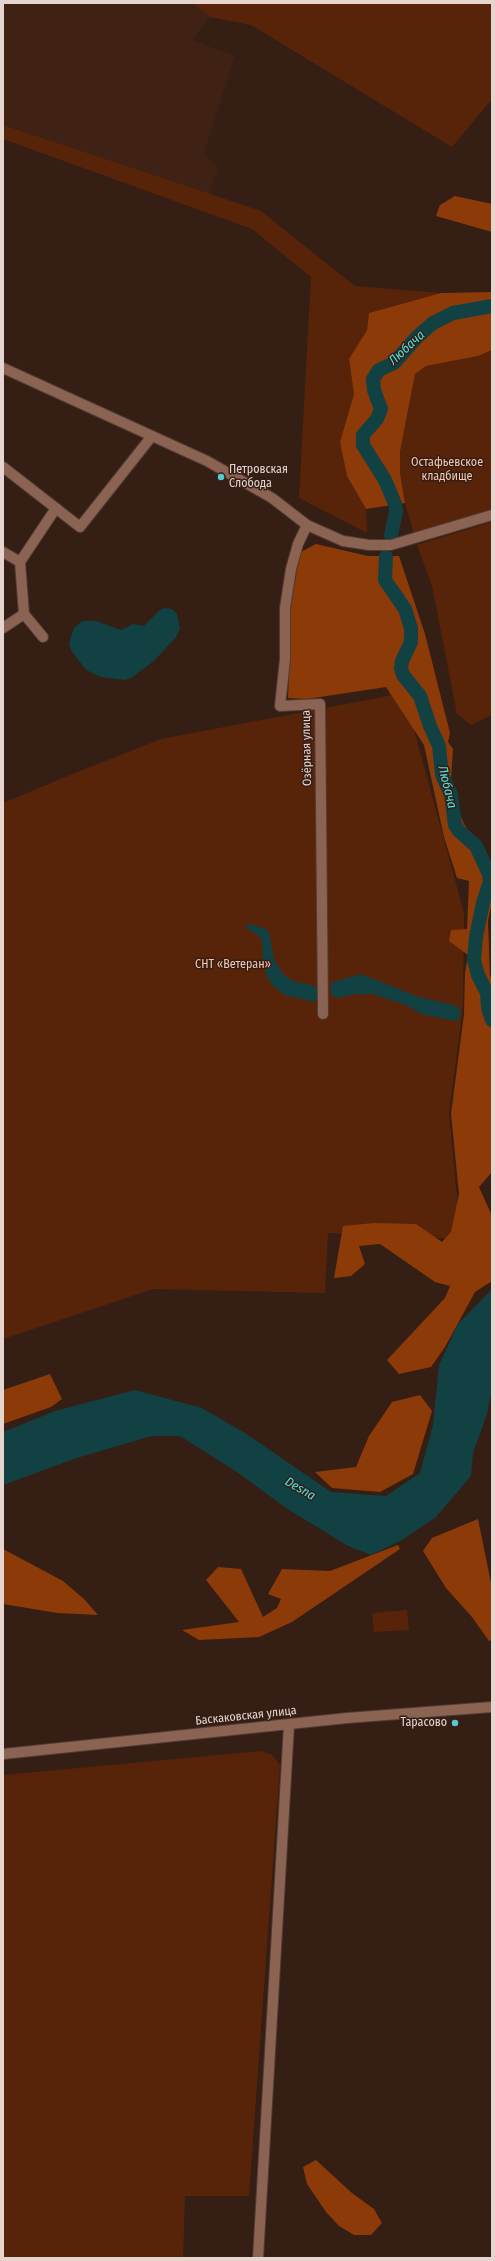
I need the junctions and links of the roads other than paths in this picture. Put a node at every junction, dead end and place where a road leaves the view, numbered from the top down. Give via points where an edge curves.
1 (3, 368) edge
2 (152, 436) junction
3 (3, 467) edge
4 (56, 508) junction
5 (492, 515) edge
6 (307, 525) junction
7 (3, 552) edge
8 (20, 562) junction
9 (24, 614) junction
10 (3, 628) edge
11 (42, 637) dead end
12 (323, 1014) dead end
13 (492, 1707) edge
14 (289, 1724) junction
15 (3, 1754) edge
16 (258, 2258) edge

1 - 2 street
2 - 4 street via 80,527
2 - 6 street via 241,480 272,498
3 - 4 street
4 - 8 street
5 - 6 street via 403,542 380,546 343,541
6 - 12 street, Озёрная улица via 291,569 285,608 285,659 280,706 320,704
7 - 8 street
8 - 9 street
9 - 10 street
9 - 11 street
13 - 14 street, Баскаковская улица
14 - 15 street, Баскаковская улица
14 - 16 street

